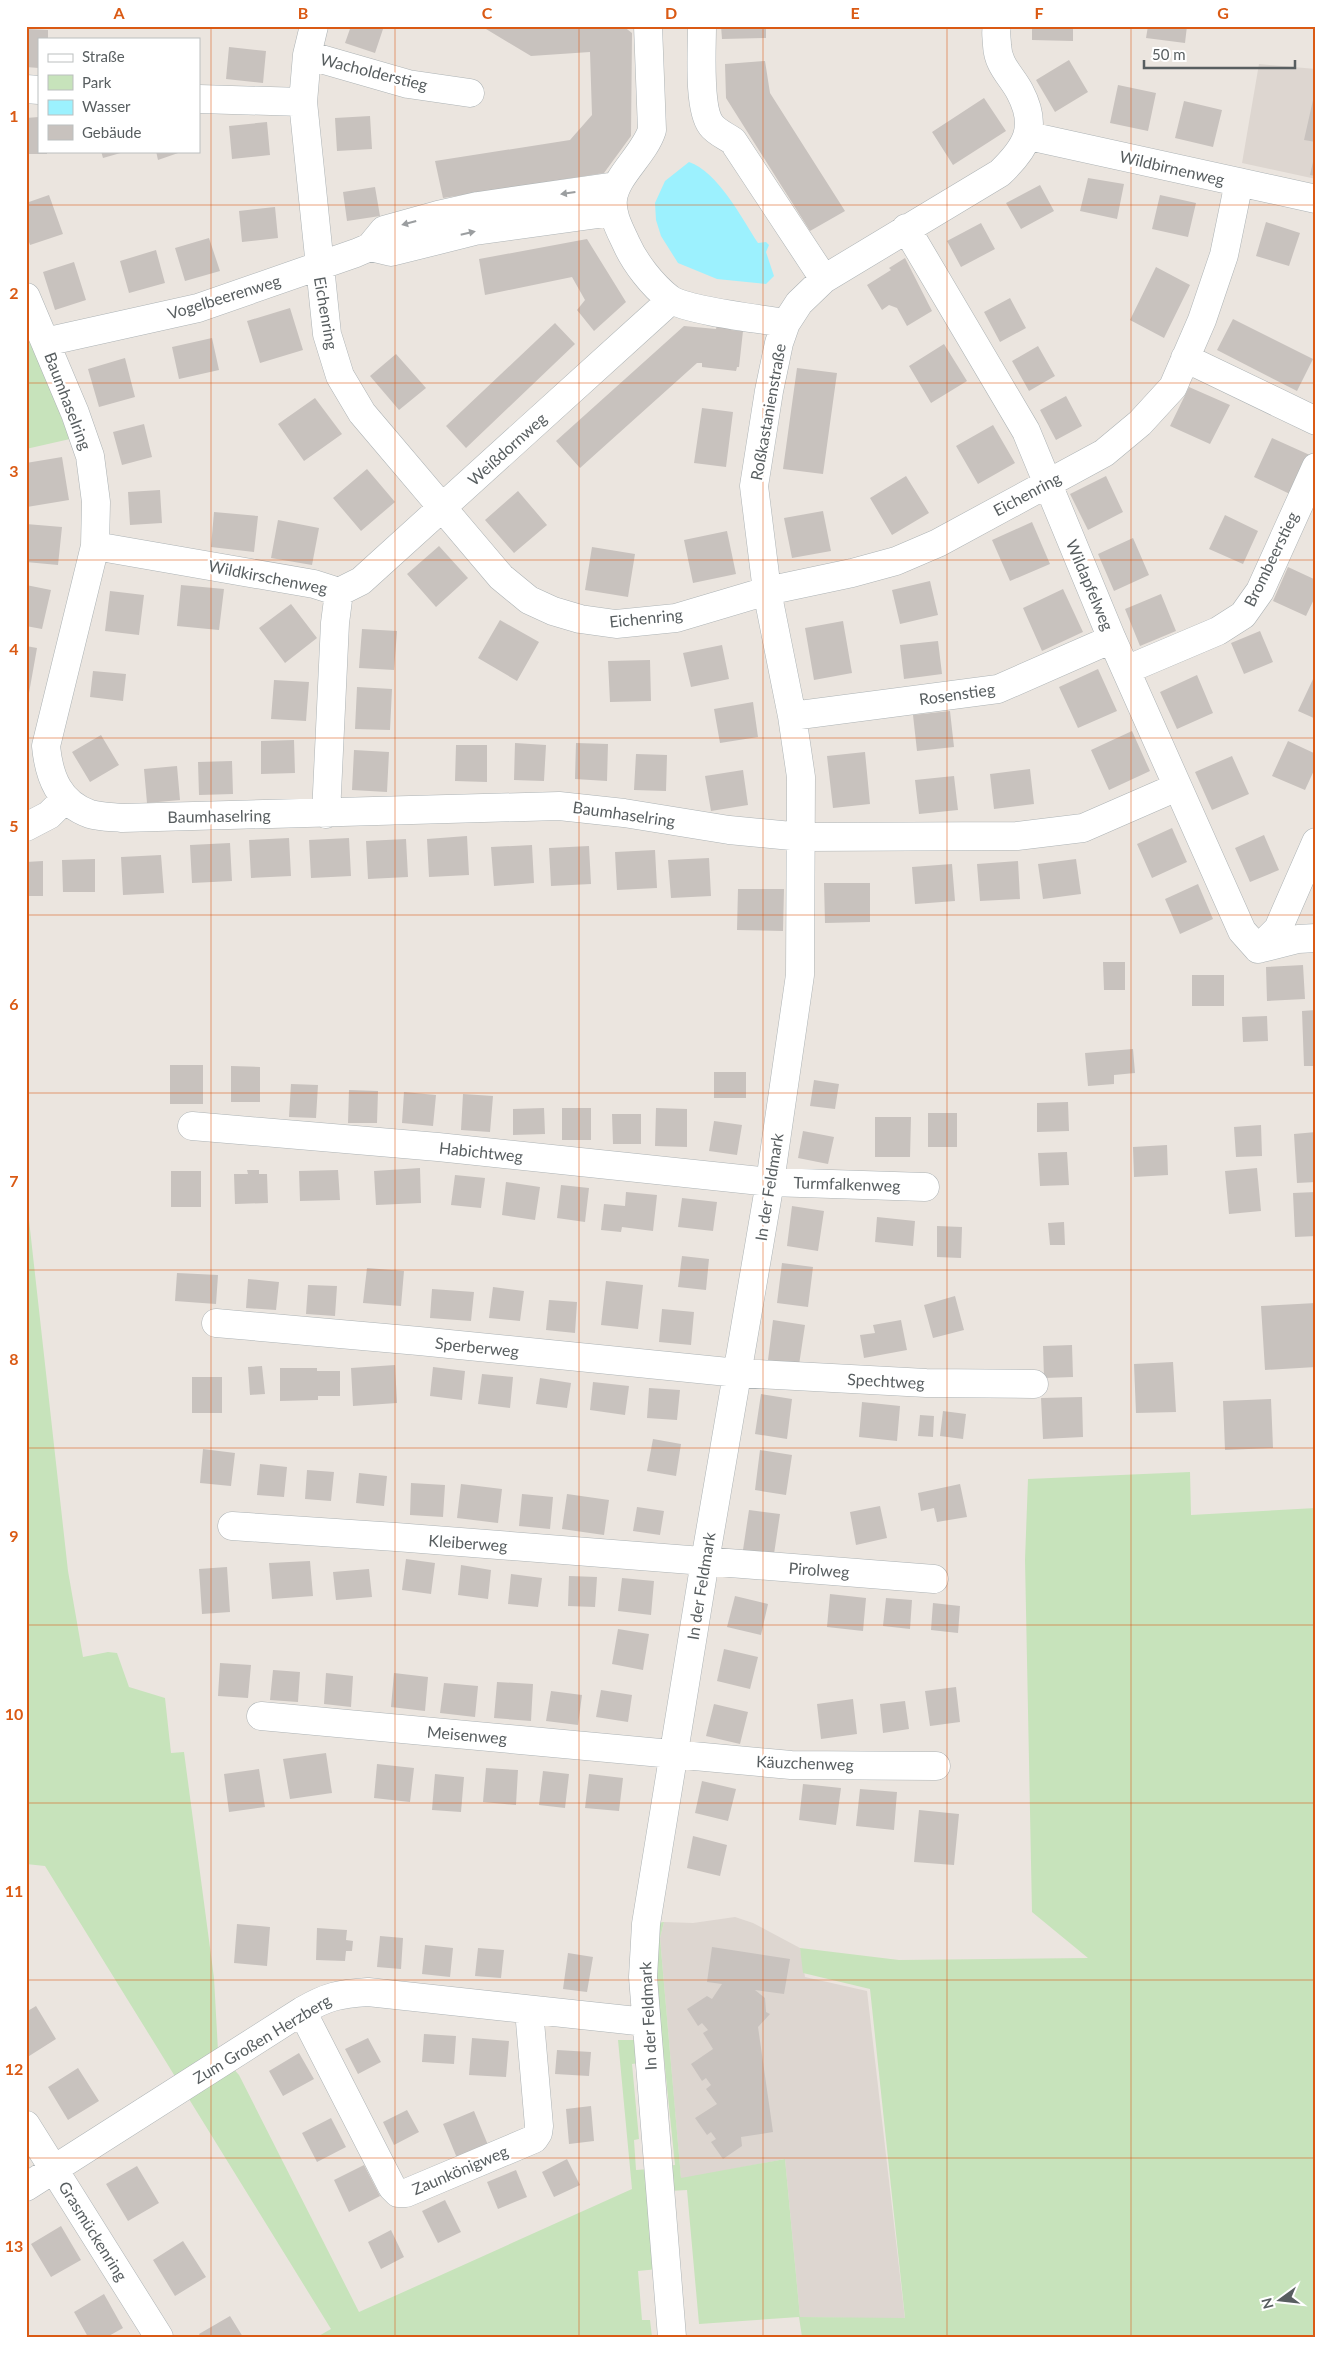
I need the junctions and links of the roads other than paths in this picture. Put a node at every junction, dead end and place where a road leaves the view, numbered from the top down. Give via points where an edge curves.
1 (314, 26) edge
2 (648, 26) edge
3 (702, 26) edge
4 (997, 26) edge
5 (307, 55) junction
6 (470, 93) dead end
7 (200, 99) edge
8 (303, 102) junction
9 (1029, 136) junction
10 (1239, 182) junction
11 (615, 199) junction
12 (1316, 199) edge
13 (906, 228) junction
14 (319, 266) junction
15 (824, 279) junction
16 (26, 296) edge
17 (671, 300) junction
18 (786, 323) junction
19 (45, 342) junction
20 (1185, 358) junction
21 (1316, 421) edge
22 (1316, 467) edge
23 (1047, 483) junction
24 (442, 508) junction
25 (95, 546) junction
26 (767, 591) junction
27 (339, 592) junction
28 (1112, 639) junction
29 (1126, 670) junction
30 (792, 716) junction
31 (1177, 787) junction
32 (64, 800) junction
33 (326, 814) junction
34 (26, 827) edge
35 (802, 837) junction
36 (1316, 842) edge
37 (1316, 938) edge
38 (1258, 949) junction
39 (192, 1126) dead end
40 (770, 1182) junction
41 (925, 1186) dead end
42 (216, 1323) dead end
43 (738, 1373) junction
44 (1034, 1384) dead end
45 (232, 1526) dead end
46 (705, 1561) junction
47 (934, 1579) dead end
48 (261, 1716) dead end
49 (674, 1754) junction
50 (936, 1766) dead end
51 (529, 2010) junction
52 (302, 2011) junction
53 (646, 2022) junction
54 (26, 2125) edge
55 (53, 2168) junction
56 (26, 2186) edge
57 (159, 2337) edge
58 (672, 2337) edge

1 - 5 street, Eichenring
2 - 11 street via 652,130 648,143
3 - 15 street via 706,115 712,127 733,141
4 - 9 street via 998,56 1028,112
5 - 6 street, Wacholderstieg via 408,84
5 - 8 street, Eichenring
7 - 8 street
8 - 14 street, Eichenring
9 - 10 street, Wildbirnenweg
9 - 13 street, Roßkastanienstraße via 1017,157 1000,172
10 - 12 street, Wildbirnenweg
10 - 20 street, Eichenring via 1224,256
11 - 14 street, Vogelbeerenweg via 478,206 438,215 384,230 370,247
11 - 17 street via 630,253
13 - 15 street, Roßkastanienstraße
13 - 23 street, Wildapfelweg via 1026,431
14 - 19 street, Vogelbeerenweg via 198,308
14 - 24 street, Eichenring via 326,334 340,376 362,413
15 - 18 street, Roßkastanienstraße via 799,303
16 - 19 street, Baumhaselring
17 - 18 street via 691,307
17 - 24 street, Weißdornweg
18 - 26 street, Roßkastanienstraße via 769,392 754,486
19 - 25 street, Baumhaselring via 90,456 96,502
20 - 21 street
20 - 23 street, Eichenring via 1173,386 1140,423 1104,452
22 - 29 street, Brombeerstieg via 1260,591 1243,615 1218,631
23 - 26 street, Eichenring via 938,543 896,561 852,574
23 - 28 street, Wildapfelweg
24 - 26 street, Eichenring via 501,577 529,600 580,619 616,624 676,618
24 - 27 street, Weißdornweg via 361,581
25 - 27 street, Wildkirschenweg via 314,584
25 - 32 street, Baumhaselring via 46,746 54,784
26 - 30 street, Roßkastanienstraße
27 - 33 street, Wildkirschenweg
28 - 29 street, Wildapfelweg
28 - 30 street, Rosenstieg via 998,689
29 - 31 street, Wildapfelweg
30 - 35 street, Roßkastanienstraße via 801,777
31 - 35 street, Baumhaselring via 1083,828 1018,836
31 - 38 street, Wildapfelweg via 1242,931
32 - 33 street, Baumhaselring via 90,814 122,818
32 - 34 street via 49,815
33 - 35 street, Baumhaselring via 559,806
35 - 40 street, In der Feldmark via 800,975
36 - 38 street via 1278,929
37 - 38 street
39 - 40 street, Habichtweg via 438,1147
40 - 41 street, Turmfalkenweg
40 - 43 street, In der Feldmark
42 - 43 street, Sperberweg
43 - 44 street, Spechtweg via 926,1383
43 - 46 street, In der Feldmark
45 - 46 street, Kleiberweg
46 - 47 street, Pirolweg
46 - 49 street, In der Feldmark
48 - 49 street, Meisenweg
49 - 50 street, Käuzchenweg via 791,1765
49 - 53 street, In der Feldmark via 646,1924 643,1977
51 - 52 street, Zum Großen Herzberg via 368,1992 324,1998
51 - 52 street, Zaunkönigweg via 539,2126 534,2139 398,2193 392,2187
51 - 53 street, Zum Großen Herzberg
52 - 55 street, Zum Großen Herzberg
53 - 58 street, In der Feldmark
54 - 55 street, Grasmückenring
55 - 56 street, Zum Großen Herzberg
55 - 57 street, Grasmückenring

